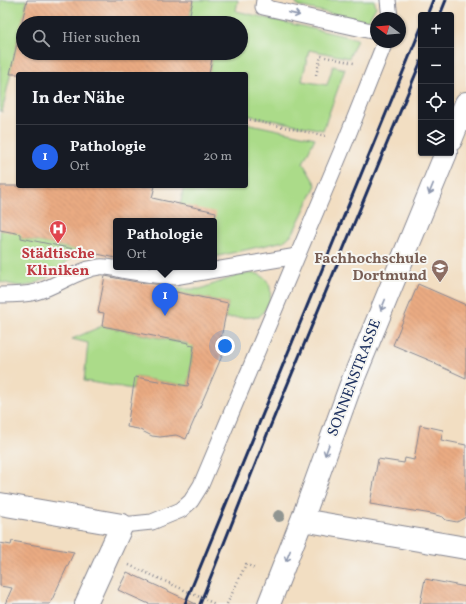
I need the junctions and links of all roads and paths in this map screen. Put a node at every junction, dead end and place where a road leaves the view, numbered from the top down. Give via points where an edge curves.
1 (264, 0) edge
2 (388, 0) edge
3 (389, 12) edge
4 (370, 31) edge
5 (384, 48) edge
6 (348, 62) dead end
7 (316, 75) dead end
8 (466, 103) edge
9 (248, 119) edge
10 (454, 133) edge
11 (317, 134) dead end
12 (445, 156) edge
13 (297, 256) junction
14 (113, 268) edge
15 (123, 270) edge
16 (215, 270) edge
17 (217, 270) edge
18 (0, 295) edge
19 (0, 504) edge
20 (302, 520) junction
21 (122, 524) junction
22 (466, 548) edge
23 (134, 568) dead end
24 (258, 569) dead end
25 (86, 604) edge
26 (215, 604) edge
27 (226, 604) edge
28 (269, 604) edge

1 -> 4 lane via 263,7
2 - 3 lane
5 - 13 lane
6 - 7 path via 321,56
8 - 10 street
9 - 11 path
12 -> 20 street, SONNENSTRASSE via 350,387
13 - 17 lane
13 - 21 lane via 201,485 191,501 181,510 152,522
14 - 18 lane via 98,267 84,270 38,292
15 - 16 lane via 174,277
19 - 21 street
20 - 22 street
20 -> 28 street, SONNENSTRASSE
21 - 25 street
23 - 26 path, bridge
24 - 27 path via 246,564

